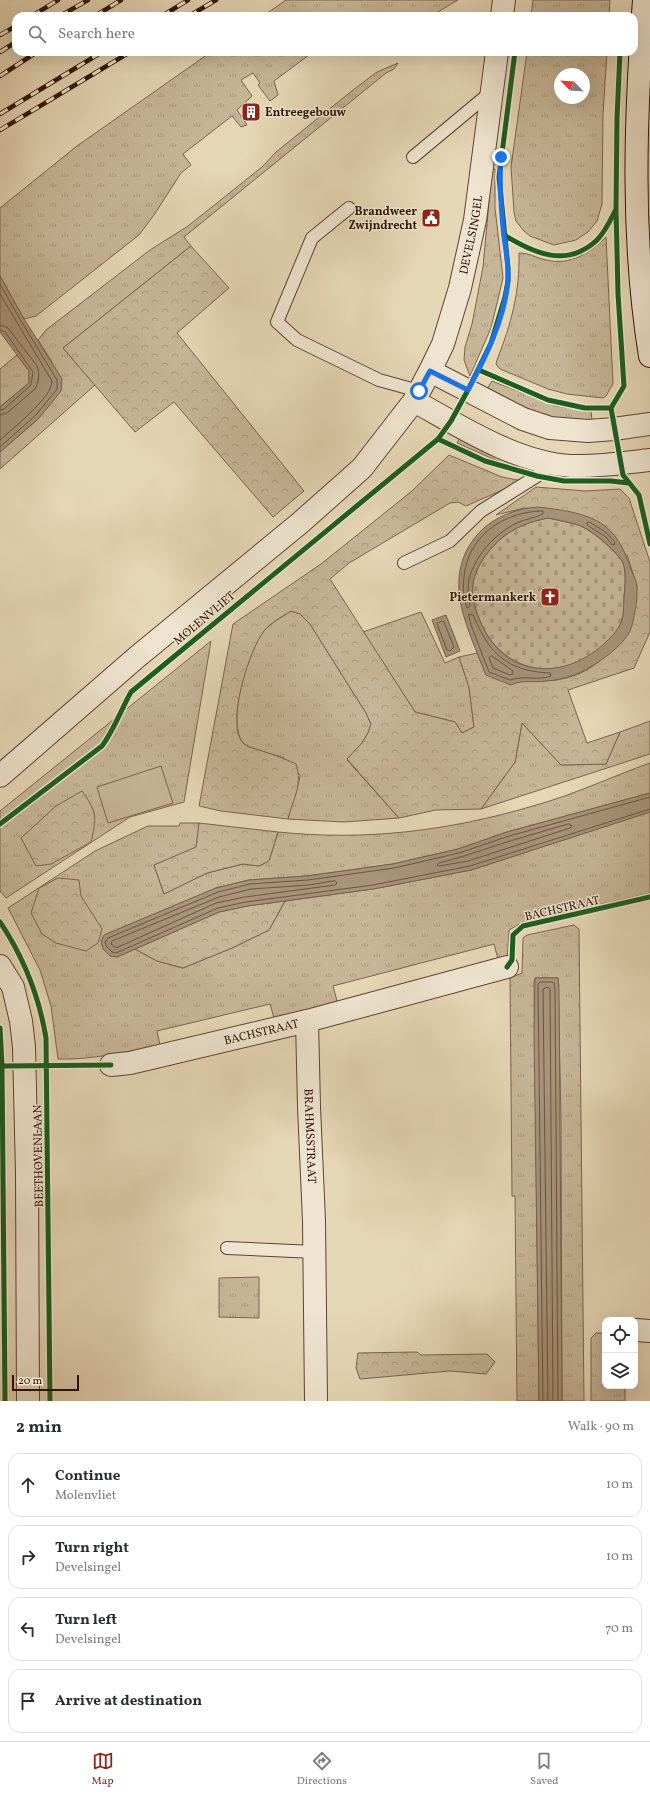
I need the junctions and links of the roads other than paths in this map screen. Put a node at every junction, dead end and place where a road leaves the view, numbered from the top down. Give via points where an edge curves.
1 (504, 0) edge
2 (644, 0) edge
3 (502, 12) edge
4 (496, 56) edge
5 (492, 91) junction
6 (413, 157) dead end
7 (349, 208) dead end
8 (650, 356) edge
9 (430, 371) junction
10 (417, 396) junction
11 (650, 424) edge
12 (650, 460) edge
13 (552, 463) junction
14 (404, 563) dead end
15 (0, 776) edge
16 (0, 966) edge
17 (507, 967) dead end
18 (307, 1021) junction
19 (111, 1065) dead end
20 (227, 1248) dead end
21 (315, 1252) junction
22 (28, 1401) edge
23 (316, 1401) edge

1 - 3 street
2 - 8 street via 638,72 636,166 638,249 643,315
4 - 5 street, DEVELSINGEL
5 - 6 lane
5 - 9 street, DEVELSINGEL via 469,249 451,319
7 - 10 lane via 312,238 278,322 297,340
9 - 10 street, MOLENVLIET
9 - 11 street via 523,419 550,428 588,431
10 - 13 street via 512,452
10 - 15 street, MOLENVLIET via 362,468
12 - 13 street via 571,466
13 - 14 lane via 537,476 481,511 450,541
16 - 22 street, BEETHOVENLAAN via 13,987 24,1047
17 - 18 street, BACHSTRAAT
18 - 19 street, BACHSTRAAT via 130,1063
18 - 21 street, BRAHMSSTRAAT
20 - 21 lane
21 - 23 street, BRAHMSSTRAAT

